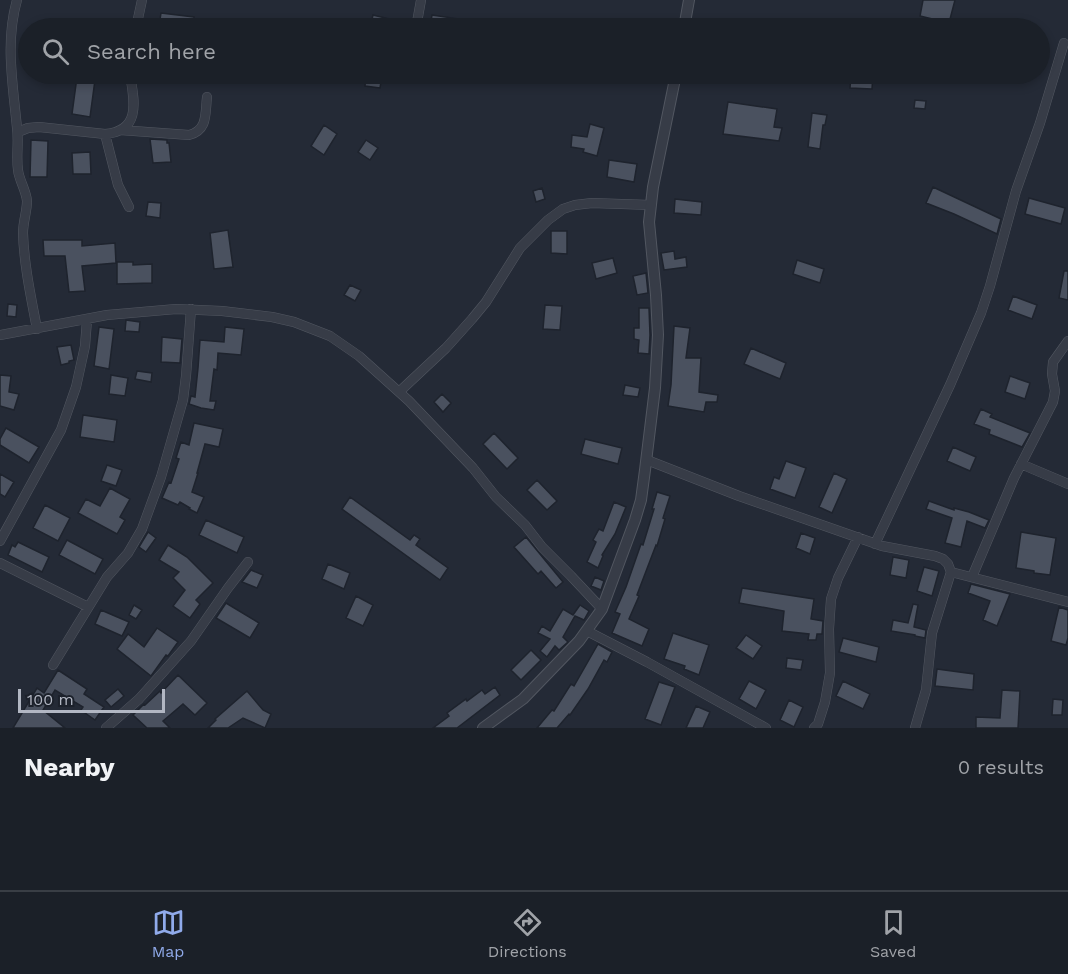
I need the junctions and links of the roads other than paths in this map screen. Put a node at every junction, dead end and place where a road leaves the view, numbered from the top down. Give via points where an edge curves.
1 (17, 0) edge
2 (142, 0) edge
3 (421, 0) edge
4 (689, 0) edge
5 (138, 18) edge
6 (418, 18) edge
7 (686, 18) edge
8 (1064, 43) dead end
9 (131, 84) edge
10 (674, 84) edge
11 (207, 97) dead end
12 (120, 130) junction
13 (18, 132) junction
14 (105, 134) junction
15 (651, 205) junction
16 (129, 207) dead end
17 (192, 309) junction
18 (87, 320) junction
19 (37, 328) junction
20 (0, 335) edge
21 (1068, 341) edge
22 (399, 392) junction
23 (647, 459) junction
24 (1022, 464) junction
25 (1068, 484) edge
26 (858, 537) junction
27 (0, 541) edge
28 (875, 544) junction
29 (248, 562) dead end
30 (0, 563) edge
31 (951, 572) junction
32 (972, 577) junction
33 (1068, 602) edge
34 (88, 607) junction
35 (602, 609) junction
36 (586, 630) junction
37 (53, 665) dead end
38 (106, 728) edge
39 (483, 728) edge
40 (766, 728) edge
41 (814, 728) edge
42 (915, 728) edge

1 - 13 street via 10,33
2 - 5 street
3 - 6 street
4 - 7 street
8 - 28 street via 981,313
9 - 12 street via 134,107 128,123
10 - 15 street
11 - 12 street via 204,124 198,133
12 - 14 street
13 - 14 street via 39,127
13 - 19 street via 19,178 27,203 23,234
14 - 16 street via 118,185
15 - 22 street via 575,205 548,220 520,248 472,319
15 - 23 street via 658,335
17 - 18 street
17 - 22 street via 272,317 330,336
17 - 34 street via 183,400 161,477 135,544
18 - 19 street
18 - 27 street via 76,387 61,430
19 - 20 street
21 - 24 street via 1053,362 1053,402
22 - 35 street
23 - 26 street
23 - 35 street via 641,500
24 - 25 street
24 - 32 street
26 - 28 street
26 - 41 street via 831,598 830,673 825,702
28 - 31 street via 935,556 943,559
29 - 38 street via 191,641 139,699
30 - 34 street
31 - 32 street
31 - 42 street via 932,633 926,690
32 - 33 street
34 - 37 street
35 - 36 street
36 - 39 street via 523,699
36 - 40 street

